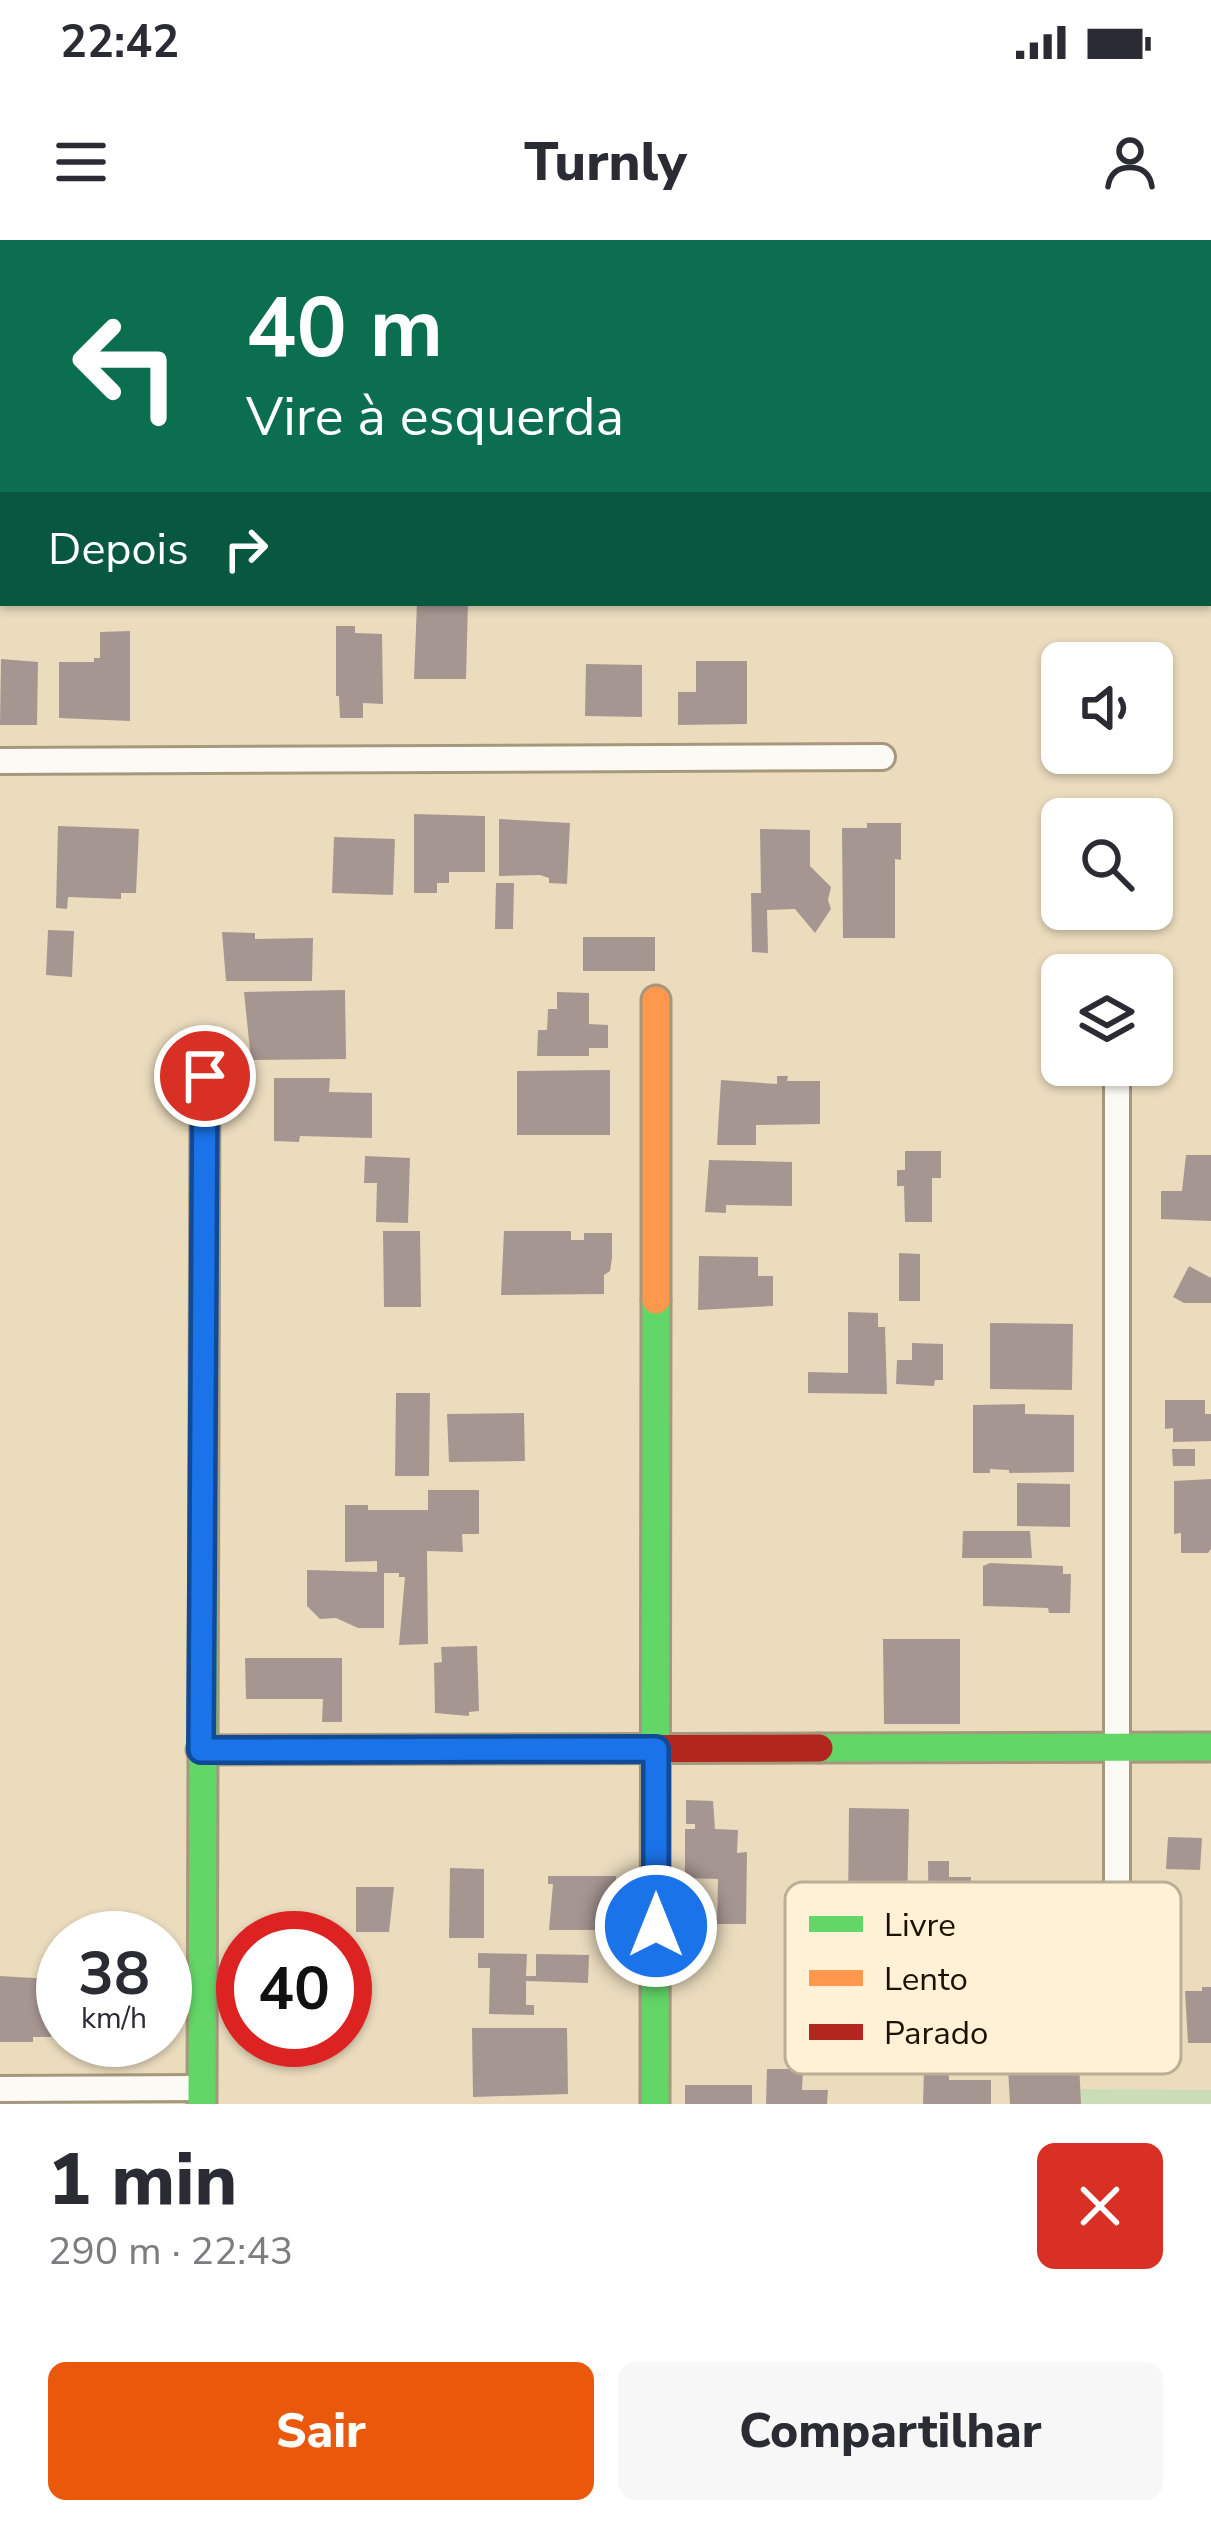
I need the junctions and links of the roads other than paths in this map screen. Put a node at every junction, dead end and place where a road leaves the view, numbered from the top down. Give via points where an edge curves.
1 (882, 757) dead end
2 (0, 761) edge
3 (656, 1000) dead end
4 (205, 1076) dead end
5 (1117, 1086) edge
6 (1118, 1748) junction
7 (1211, 1748) edge
8 (656, 1749) junction
9 (201, 1750) junction
10 (1118, 1882) edge
11 (0, 2089) edge
12 (202, 2096) edge
13 (656, 2104) edge

1 - 2 street
3 - 8 street
4 - 9 street
5 - 6 street
6 - 7 street
6 - 8 street
6 - 10 street
8 - 9 street
8 - 13 street
9 - 12 street
11 - 12 street

